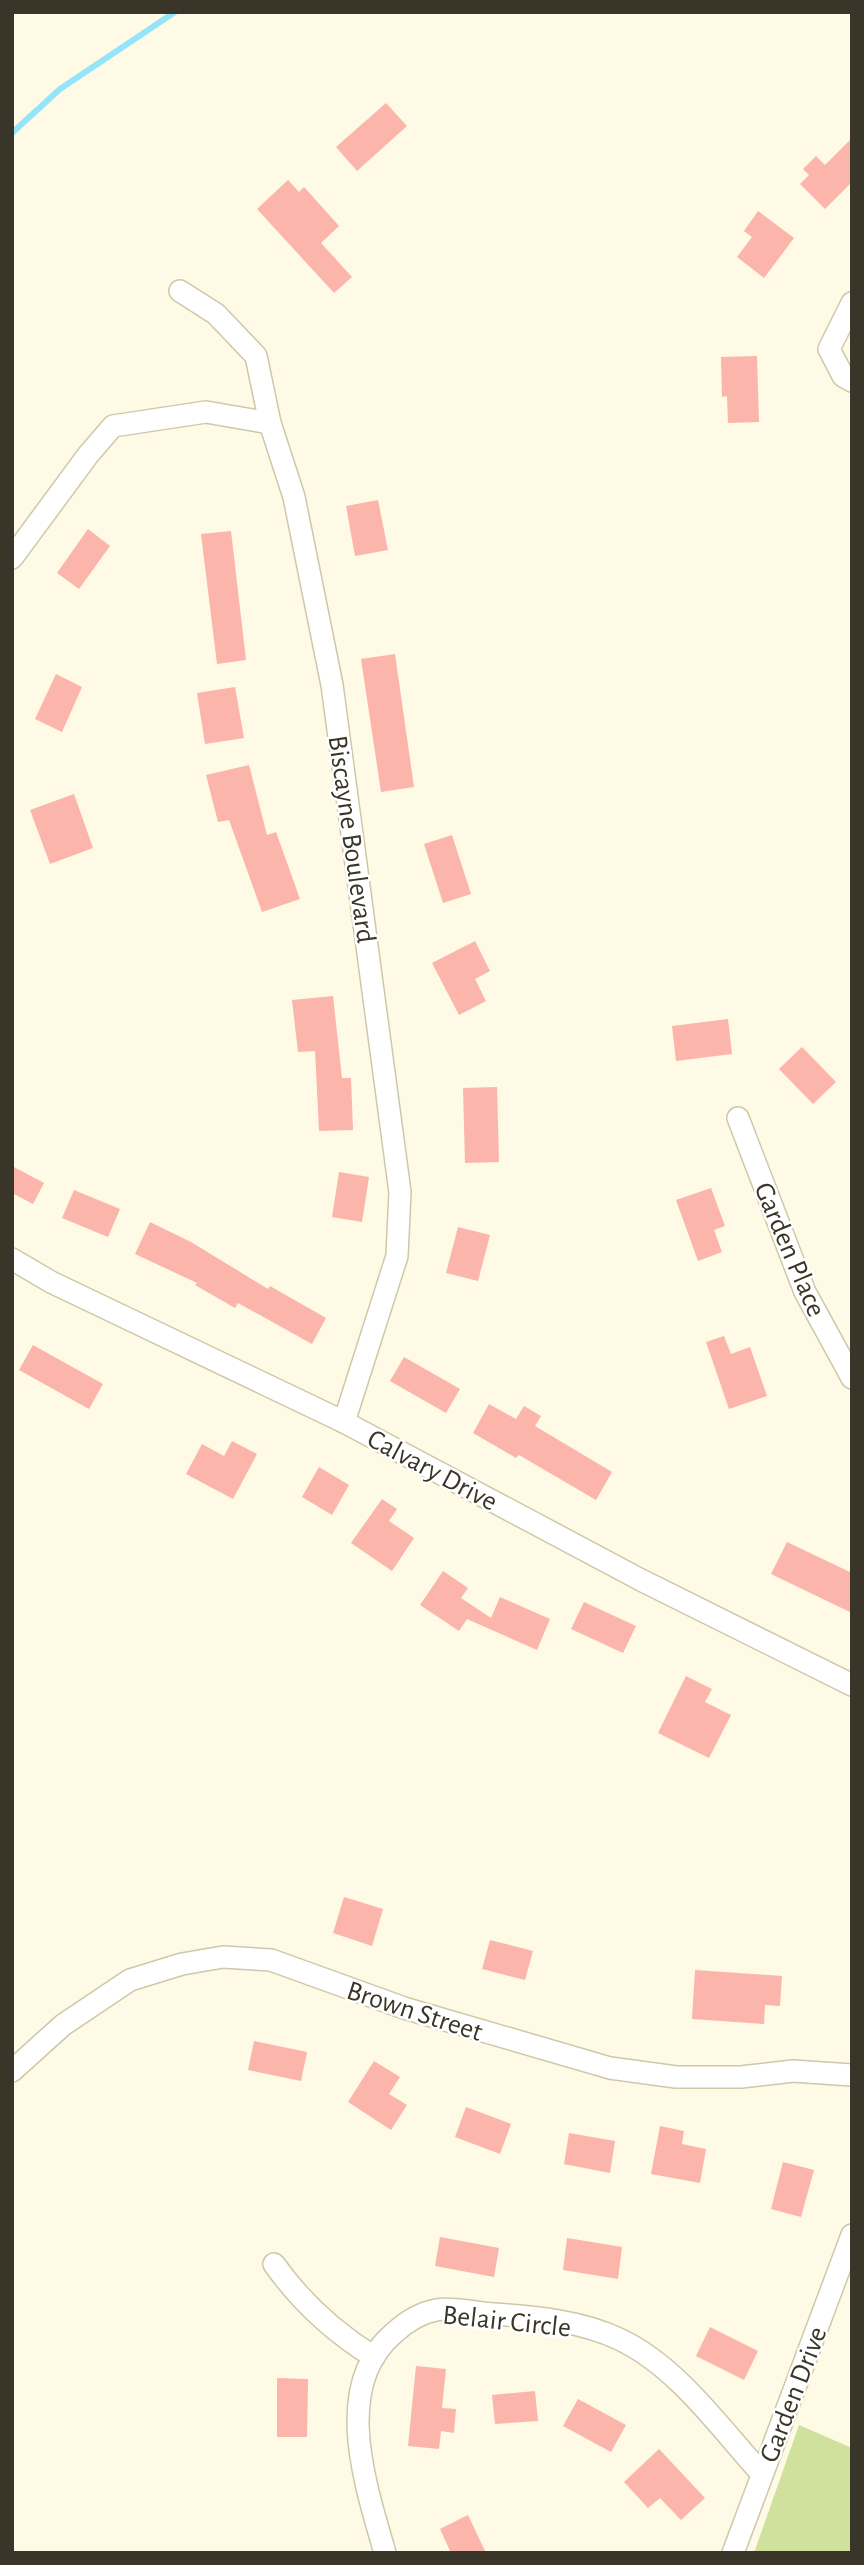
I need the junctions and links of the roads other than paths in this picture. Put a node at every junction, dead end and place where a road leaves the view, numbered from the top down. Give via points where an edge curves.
1 (180, 291) dead end
2 (852, 303) edge
3 (852, 381) edge
4 (270, 423) junction
5 (12, 558) edge
6 (738, 1118) dead end
7 (12, 1259) edge
8 (852, 1378) edge
9 (344, 1422) junction
10 (852, 1685) edge
11 (12, 2071) edge
12 (852, 2075) edge
13 (852, 2235) edge
14 (274, 2264) dead end
15 (374, 2357) junction
16 (762, 2474) junction
17 (385, 2553) edge
18 (733, 2553) edge

1 - 4 street, Biscayne Boulevard via 216,314 256,356
2 - 3 street via 829,349 843,376
4 - 5 street via 206,412 113,426
4 - 9 street, Biscayne Boulevard via 294,497 332,685 400,1192 397,1256
6 - 8 street, Garden Place via 805,1292
7 - 9 street, Calvary Drive
9 - 10 street, Calvary Drive via 641,1580
11 - 12 street, Brown Street via 63,2025 130,1980 223,1956 271,1960 404,2008 610,2068 676,2077 793,2071
13 - 16 street, Garden Drive
14 - 15 street via 294,2293
15 - 16 street, Belair Circle via 380,2345 408,2321 437,2310 541,2318 577,2326 619,2339 650,2358
15 - 17 street, Belair Circle via 363,2379 357,2416 367,2490
16 - 18 street, Garden Drive

